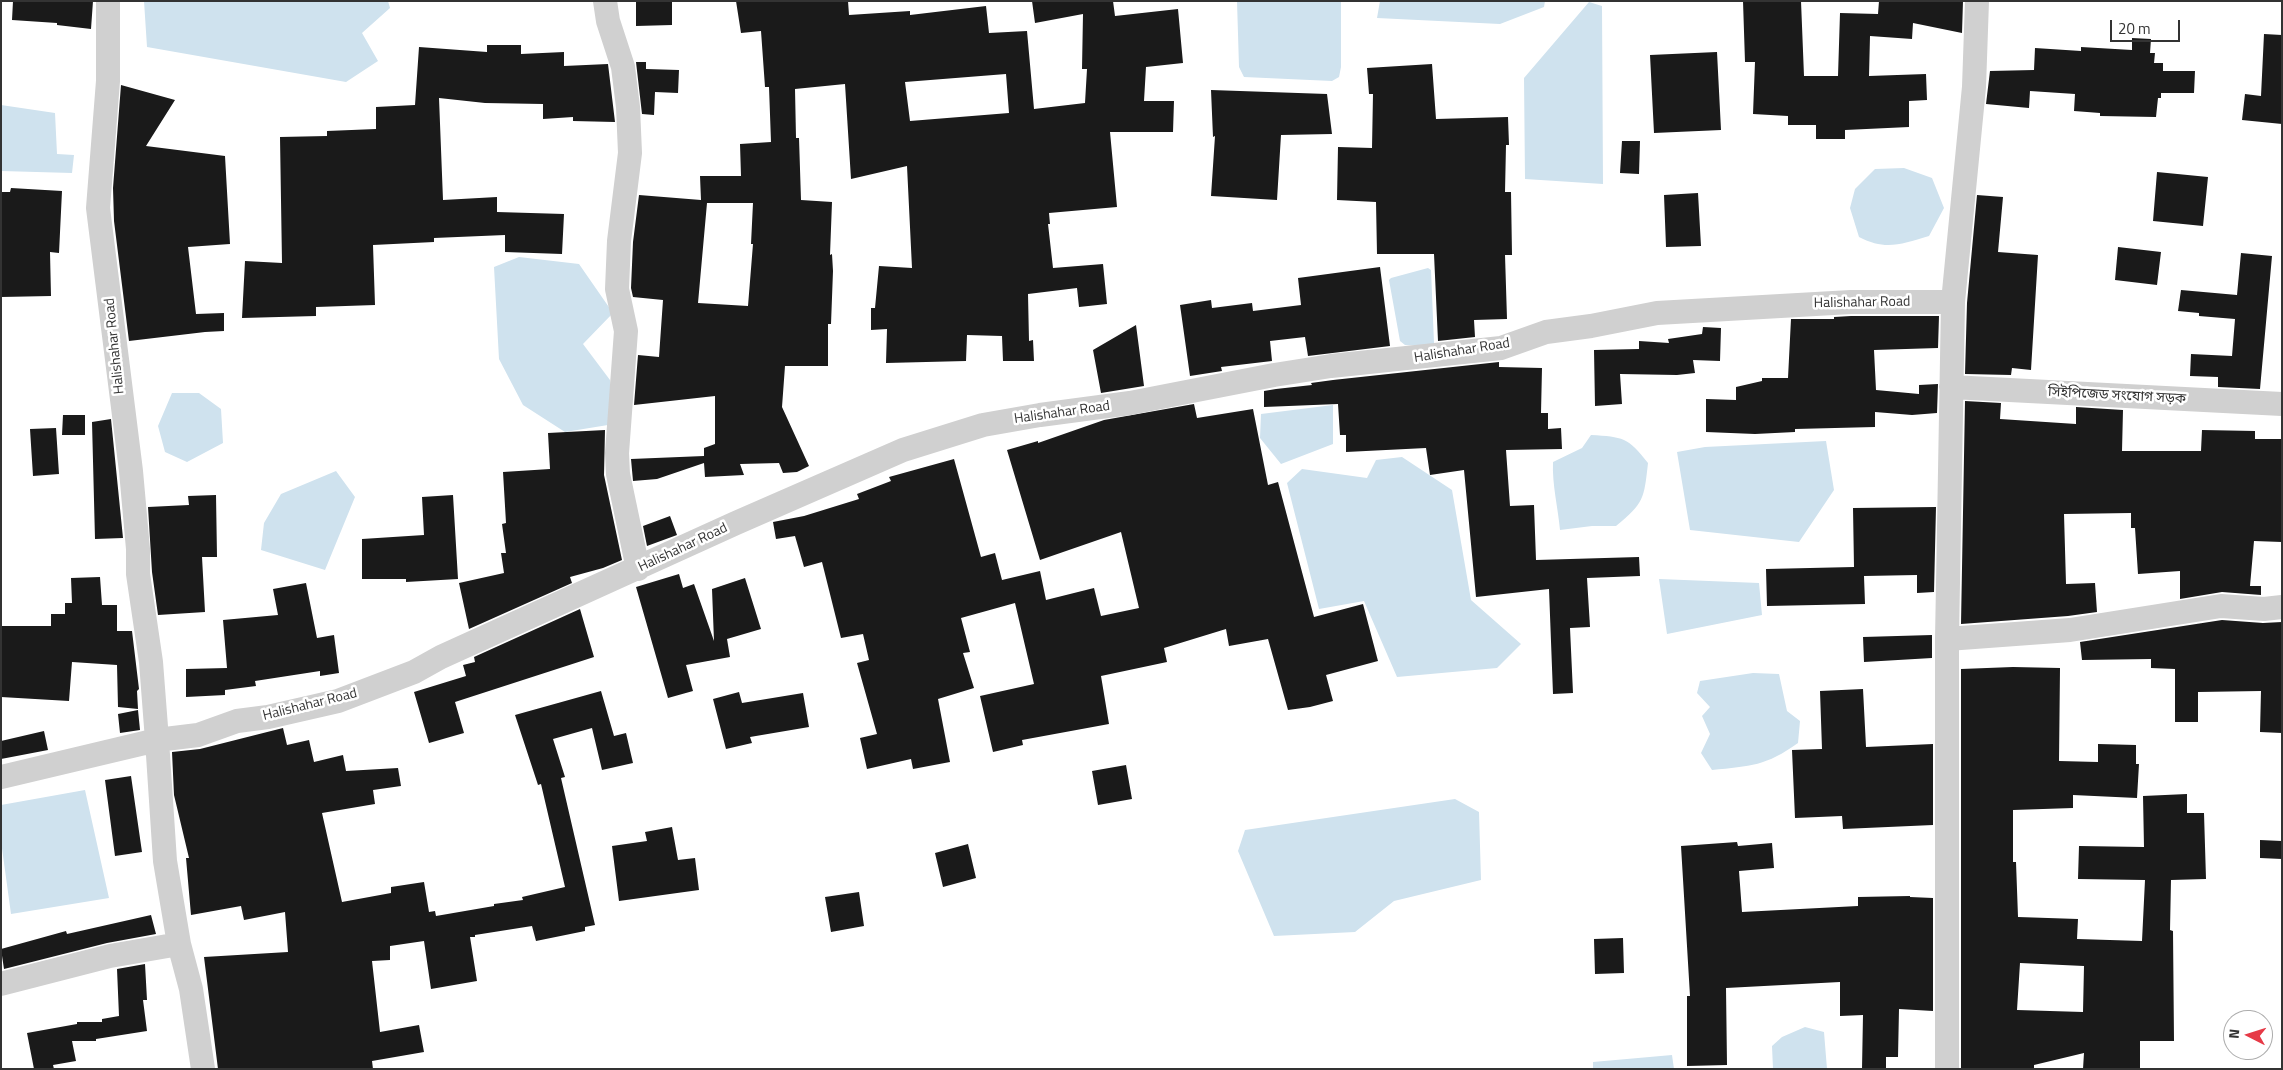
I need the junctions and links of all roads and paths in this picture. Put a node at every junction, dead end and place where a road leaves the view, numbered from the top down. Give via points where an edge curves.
1 (108, 1) edge
2 (605, 1) edge
3 (1976, 1) edge
4 (1953, 302) junction
5 (1951, 387) junction
6 (2282, 404) edge
7 (638, 569) junction
8 (2282, 607) edge
9 (1947, 638) junction
10 (157, 740) junction
11 (1, 777) edge
12 (179, 944) junction
13 (1, 984) edge
14 (203, 1069) edge
15 (1947, 1069) edge

1 - 10 street, Halishahar Road via 108,81 98,208 131,471 138,574 154,688
2 - 7 street via 623,67 628,107 630,153 619,241 617,289 626,331 617,460
3 - 4 street via 1974,87
4 - 5 street
4 - 7 street, Halishahar Road via 1851,302 1658,313 1546,332 1501,348 1331,366 1130,403 983,425 903,450
5 - 6 street, সিইপিজেড সংযোগ সড়ক
5 - 9 street
7 - 10 street, Halishahar Road via 414,672 338,701 238,721 198,735
8 - 9 street via 2264,610 2222,606 2070,630
9 - 15 street
10 - 11 street
10 - 12 street via 165,861
12 - 13 street via 110,956
12 - 14 street via 191,989

